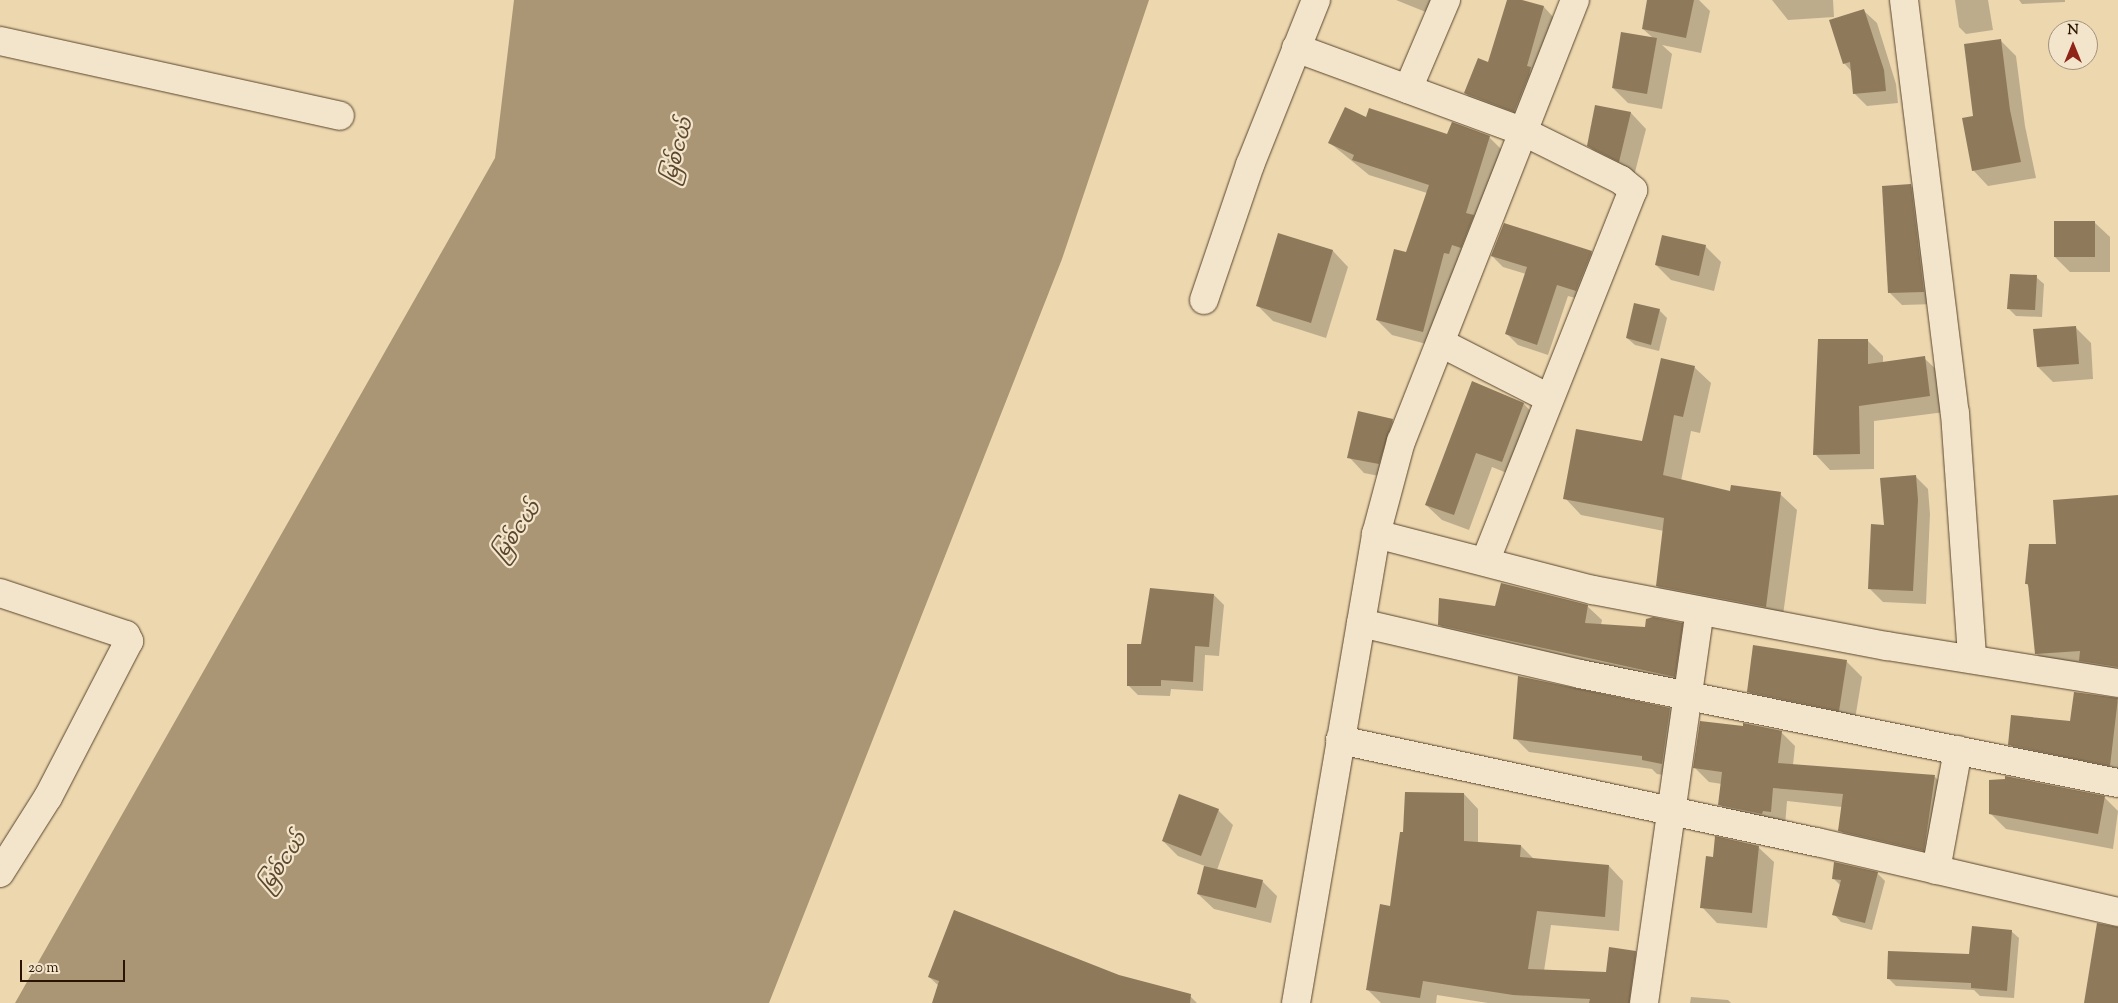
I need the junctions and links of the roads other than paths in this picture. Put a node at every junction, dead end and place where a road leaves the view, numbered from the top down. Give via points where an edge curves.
1 (1316, 0) edge
2 (1446, 0) edge
3 (1575, 0) edge
4 (1904, 0) edge
5 (0, 41) edge
6 (1296, 48) junction
7 (1408, 89) junction
8 (340, 116) dead end
9 (1524, 132) junction
10 (1204, 300) dead end
11 (1441, 343) junction
12 (1549, 398) junction
13 (1376, 534) junction
14 (1485, 561) junction
15 (0, 593) edge
16 (1700, 611) junction
17 (1360, 624) junction
18 (1972, 658) junction
19 (2118, 683) edge
20 (1690, 696) junction
21 (1340, 740) junction
22 (1958, 750) junction
23 (2118, 783) edge
24 (1673, 813) junction
25 (1936, 870) junction
26 (0, 873) edge
27 (2118, 912) edge
28 (1304, 1001) edge
29 (1644, 1003) edge

1 - 6 street
2 - 7 street
3 - 9 street
4 - 18 street via 1955,413
5 - 8 street
6 - 7 street
6 - 10 street via 1250,165
7 - 9 street
9 - 11 street
9 - 12 street via 1621,180 1633,190
11 - 12 street
11 - 13 street via 1401,441
12 - 14 street
13 - 14 street
13 - 17 street
14 - 16 street via 1593,590
15 - 26 street via 126,635 129,642 48,797
16 - 18 street
16 - 20 street
17 - 20 street
17 - 21 street
18 - 19 street
20 - 22 street
20 - 24 street
21 - 24 street
21 - 28 street
22 - 23 street
22 - 25 street
24 - 25 street
24 - 29 street
25 - 27 street

